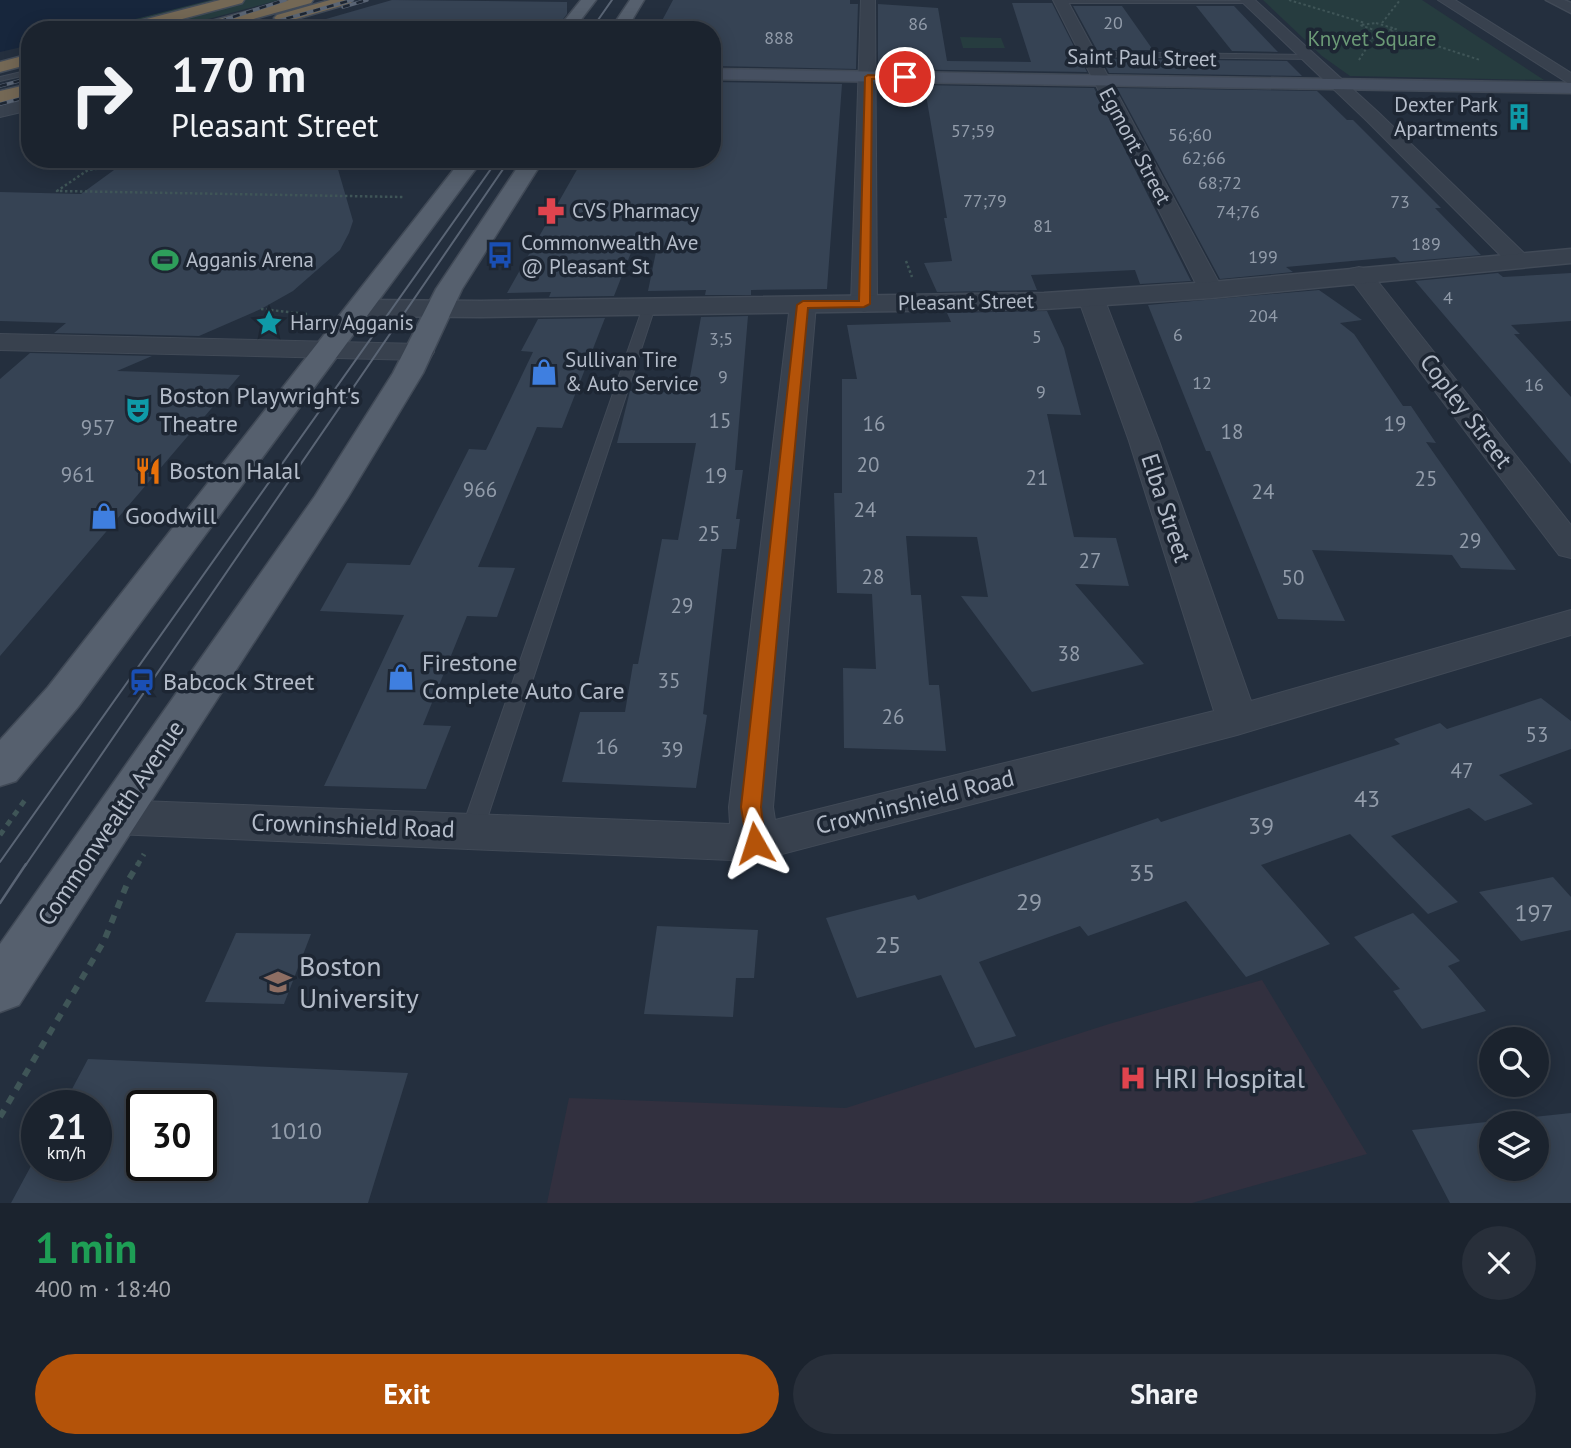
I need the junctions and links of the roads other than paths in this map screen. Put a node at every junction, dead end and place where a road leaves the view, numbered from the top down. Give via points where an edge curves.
1 (237, 0) edge
2 (258, 0) edge
3 (298, 0) edge
4 (306, 0) edge
5 (346, 0) edge
6 (589, 0) edge
7 (637, 0) edge
8 (867, 0) edge
9 (1060, 0) edge
10 (1445, 0) edge
11 (1553, 0) edge
12 (1248, 1) edge
13 (1571, 9) edge
14 (156, 21) edge
15 (180, 21) edge
16 (222, 21) edge
17 (229, 21) edge
18 (271, 21) edge
19 (572, 21) edge
20 (624, 21) edge
21 (1087, 54) junction
22 (21, 55) edge
23 (1310, 57) junction
24 (0, 61) edge
25 (21, 62) edge
26 (0, 67) edge
27 (721, 74) edge
28 (21, 75) edge
29 (868, 77) junction
30 (1100, 80) junction
31 (1571, 80) edge
32 (0, 81) edge
33 (1336, 84) junction
34 (1571, 88) edge
35 (21, 91) edge
36 (0, 97) edge
37 (21, 106) edge
38 (0, 112) edge
39 (466, 168) edge
40 (528, 168) edge
41 (1571, 256) edge
42 (1517, 259) junction
43 (1359, 274) junction
44 (1211, 290) junction
45 (1091, 298) junction
46 (864, 304) junction
47 (803, 305) junction
48 (649, 307) junction
49 (360, 308) junction
50 (440, 309) junction
51 (7, 348) edge
52 (328, 350) junction
53 (420, 352) junction
54 (1571, 548) edge
55 (1571, 622) edge
56 (1237, 720) junction
57 (0, 769) edge
58 (114, 817) junction
59 (472, 831) junction
60 (755, 843) junction
61 (0, 989) edge

1 - 14 highway
2 - 15 highway
3 - 16 lane
4 - 17 highway
5 - 18 highway
6 - 19 main road
7 - 20 main road
8 - 29 street
9 - 12 lane
9 - 21 street, Egmont Street
10 - 31 street
11 - 13 street
12 - 23 street
21 - 23 lane
21 - 30 street, Egmont Street
22 - 24 highway
23 - 33 street
25 - 26 highway
27 - 29 main road, Saint Paul Street
28 - 32 highway
29 - 30 main road, Saint Paul Street
29 - 46 street
30 - 33 main road, Saint Paul Street
30 - 44 street, Egmont Street
33 - 34 main road, Saint Paul Street
33 - 42 street
35 - 36 highway
37 - 38 street
39 - 49 main road
40 - 50 main road, Commonwealth Avenue
41 - 42 street, Pleasant Street
42 - 43 street, Pleasant Street
43 - 44 street, Pleasant Street
43 - 54 street, Copley Street
44 - 45 street, Pleasant Street
45 - 46 street, Pleasant Street
45 - 56 street, Elba Street
46 - 47 street, Pleasant Street
47 - 48 street, Pleasant Street
47 - 60 street via 751,807
48 - 50 street, Pleasant Street
48 - 59 lane
49 - 50 street, Pleasant Street
49 - 52 main road
50 - 53 main road, Commonwealth Avenue
51 - 52 street
52 - 53 street
52 - 57 main road via 63,697
53 - 58 main road, Commonwealth Avenue via 245,628
55 - 56 street, Crowninshield Road
56 - 60 street, Crowninshield Road
58 - 59 street, Crowninshield Road
58 - 61 main road, Commonwealth Avenue
59 - 60 street, Crowninshield Road

